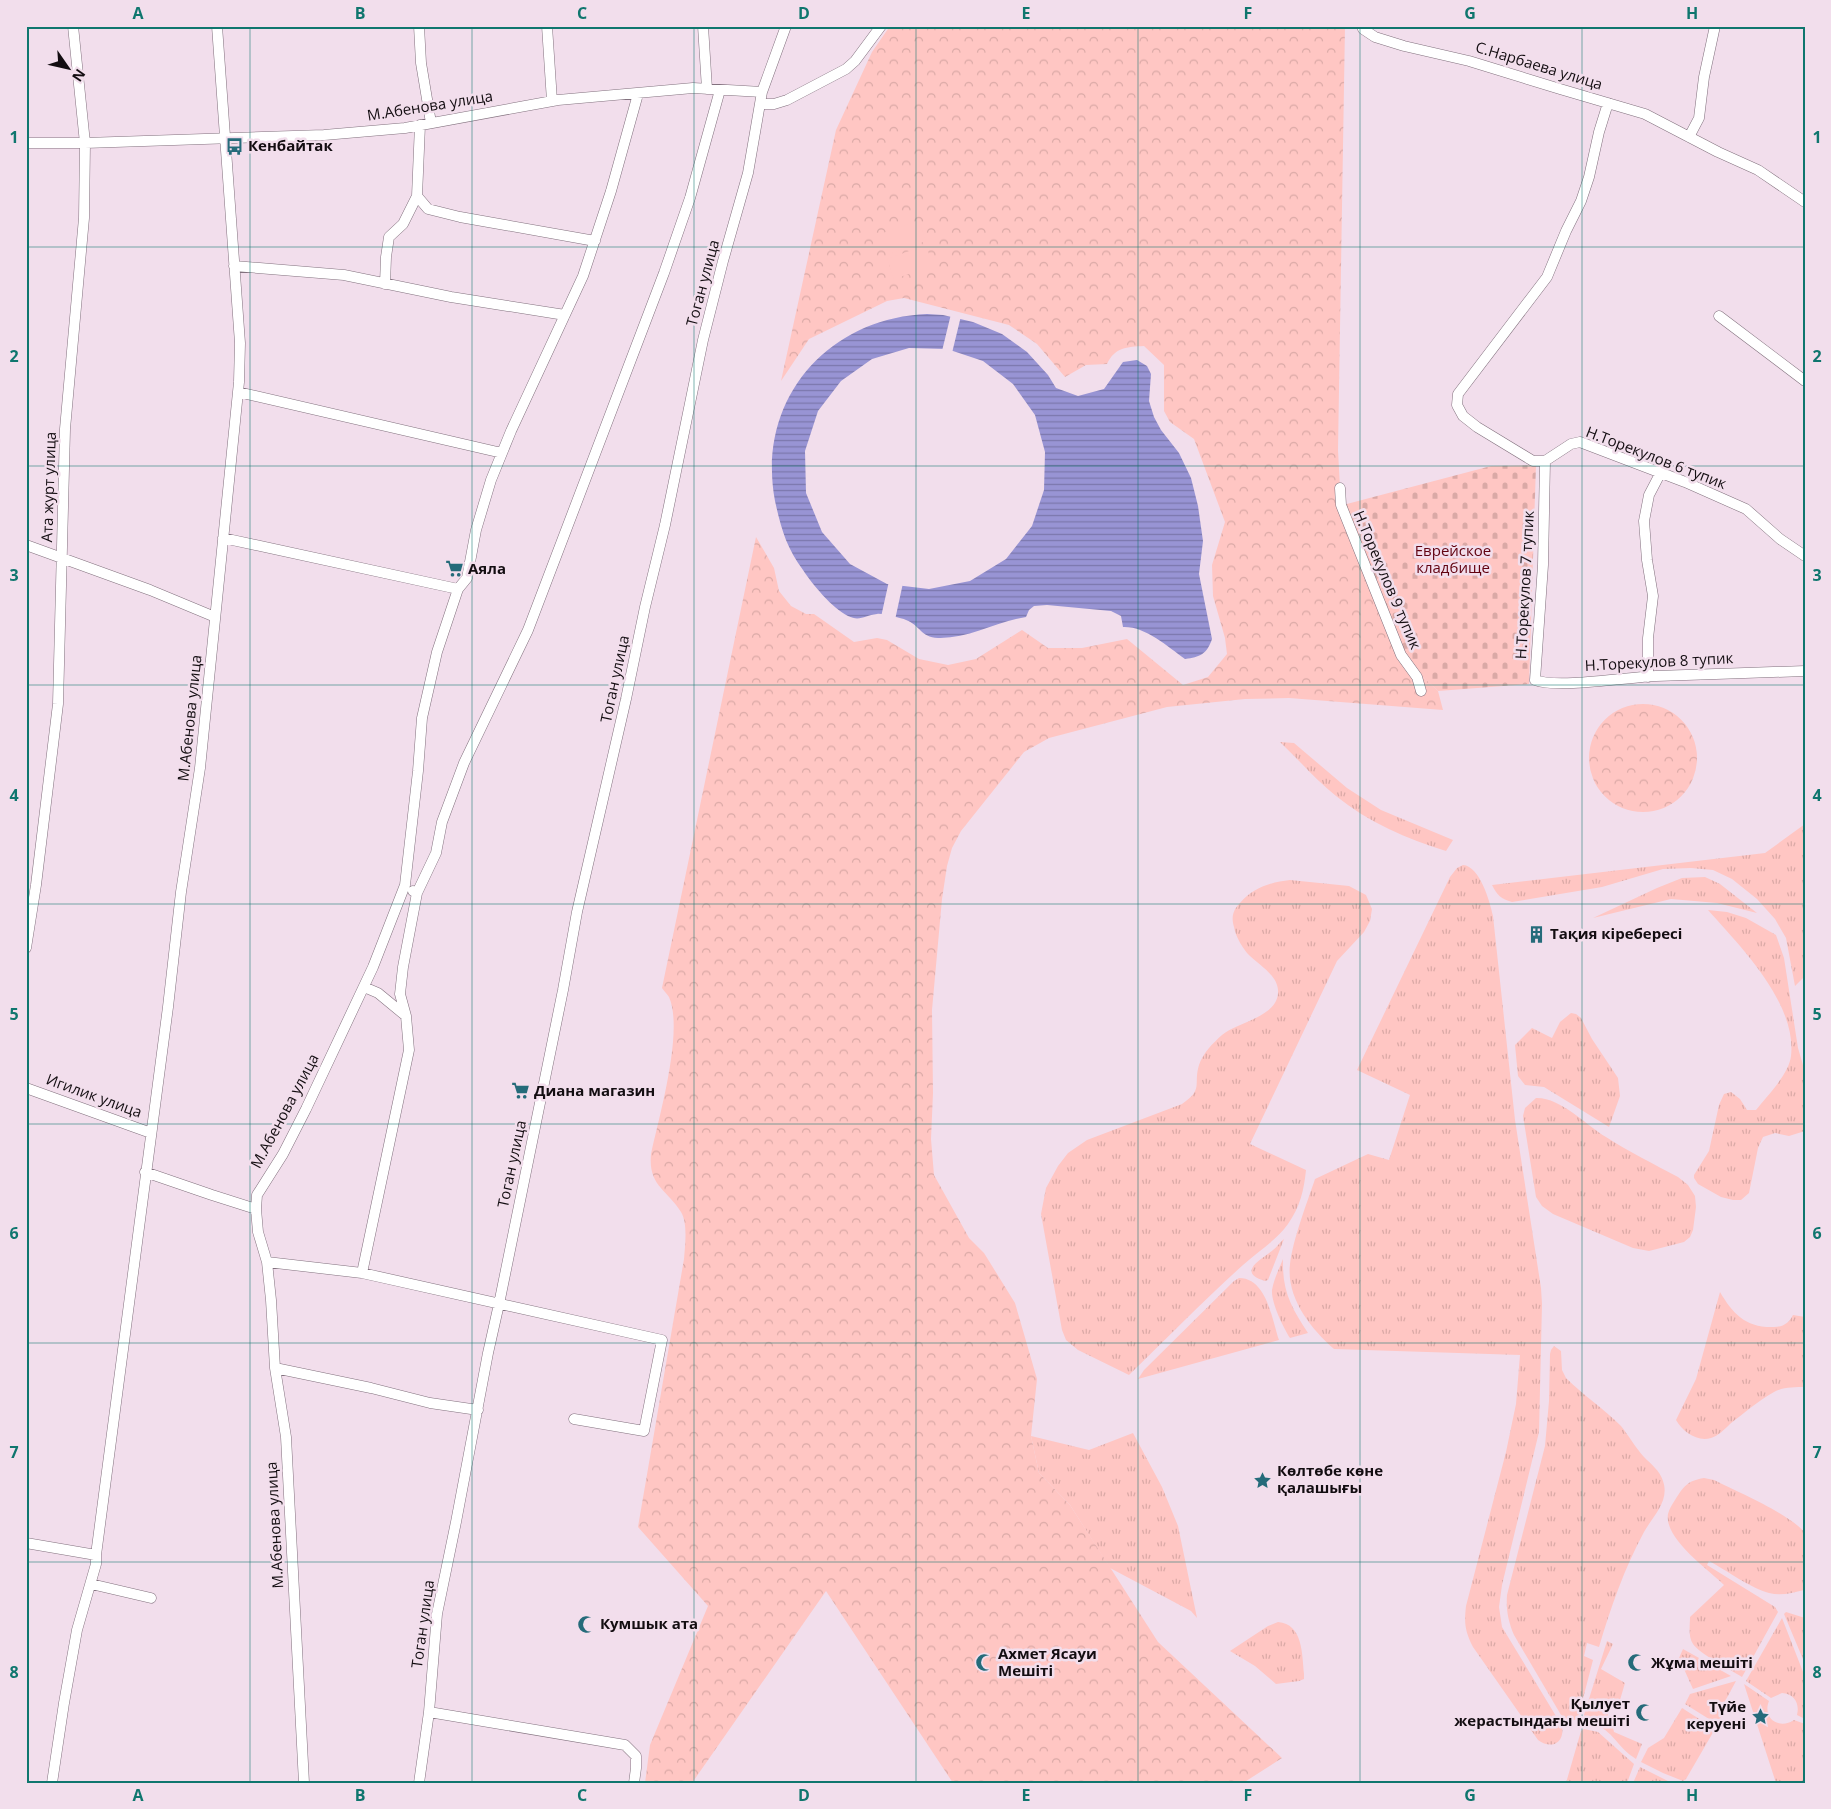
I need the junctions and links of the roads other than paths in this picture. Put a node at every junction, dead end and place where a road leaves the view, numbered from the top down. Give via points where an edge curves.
1 (73, 26) edge
2 (217, 26) edge
3 (419, 26) edge
4 (547, 26) edge
5 (703, 26) edge
6 (786, 26) edge
7 (881, 26) edge
8 (1362, 26) edge
9 (1715, 26) edge
10 (707, 89) junction
11 (720, 90) junction
12 (762, 92) junction
13 (638, 94) junction
14 (552, 101) junction
15 (1608, 103) junction
16 (760, 104) junction
17 (431, 123) junction
18 (420, 125) junction
19 (1689, 137) junction
20 (225, 139) junction
21 (26, 143) edge
22 (85, 143) junction
23 (417, 196) junction
24 (1805, 202) edge
25 (595, 241) junction
26 (234, 266) junction
27 (386, 284) junction
28 (565, 315) junction
29 (1719, 316) dead end
30 (1805, 381) edge
31 (238, 392) junction
32 (502, 452) junction
33 (1545, 461) junction
34 (1661, 472) junction
35 (1340, 488) dead end
36 (223, 538) junction
37 (26, 545) edge
38 (1805, 556) edge
39 (62, 558) junction
40 (458, 589) junction
41 (215, 617) junction
42 (1805, 671) edge
43 (1648, 677) junction
44 (1565, 683) joint
45 (1421, 691) dead end
46 (405, 885) junction
47 (417, 893) junction
48 (26, 948) edge
49 (364, 987) junction
50 (406, 1016) junction
51 (26, 1088) edge
52 (151, 1133) junction
53 (146, 1172) junction
54 (256, 1209) junction
55 (267, 1262) junction
56 (362, 1273) junction
57 (499, 1304) junction
58 (275, 1368) junction
59 (478, 1410) junction
60 (574, 1419) dead end
61 (26, 1543) edge
62 (96, 1556) junction
63 (91, 1584) junction
64 (151, 1598) dead end
65 (429, 1712) junction
66 (52, 1783) edge
67 (304, 1783) edge
68 (419, 1783) edge
69 (634, 1783) edge

1 - 22 street, Ата журт улица
2 - 20 street
3 - 17 street via 421,63
4 - 14 street
5 - 10 street
6 - 12 street, Тоган улица
7 - 16 street via 846,69 787,100
8 - 15 street, С.Нарбаева улица via 1376,37 1404,46 1469,61
9 - 19 street via 1699,118
10 - 11 street, М.Абенова улица
10 - 13 street, М.Абенова улица
11 - 12 street, М.Абенова улица
11 - 47 street via 690,198 654,300 528,630 464,763 442,822 436,853
12 - 16 street, Тоган улица
13 - 14 street, М.Абенова улица
13 - 25 street, М.Абенова улица
14 - 17 street, М.Абенова улица
15 - 19 street, С.Нарбаева улица via 1645,114
15 - 33 street via 1581,201 1548,277 1458,394 1457,405 1463,416 1477,427 1533,461
16 - 57 street, Тоган улица via 748,173 703,340 665,525 577,912
17 - 18 street, М.Абенова улица
18 - 20 street, М.Абенова улица via 324,135
18 - 23 street
19 - 24 street, С.Нарбаева улица via 1758,170
20 - 22 street, М.Абенова улица
20 - 26 street, М.Абенова улица
21 - 22 street, М.Абенова улица
22 - 39 street, Ата журт улица via 84,218 65,429
23 - 25 street via 428,210
23 - 27 street via 403,224 389,237
25 - 28 street, М.Абенова улица
26 - 27 street via 344,275
26 - 31 street, М.Абенова улица via 240,343
27 - 28 street
28 - 32 street, М.Абенова улица
29 - 30 street
31 - 32 street
31 - 36 street, М.Абенова улица
32 - 40 street, М.Абенова улица via 476,530 467,578
33 - 34 street, Н.Торекулов 6 тупик via 1571,444 1580,442
33 - 44 street, Н.Торекулов 7 тупик via 1543,565 1535,680
34 - 38 street, Н.Торекулов 6 тупик via 1746,509
34 - 43 street via 1649,495 1644,521 1653,596
35 - 45 street, Н.Торекулов 9 тупик via 1340,506 1400,655 1417,677
36 - 40 street
36 - 41 street, М.Абенова улица
37 - 39 street
39 - 41 street
39 - 48 street, Ата журт улица via 58,704
40 - 46 street, М.Абенова улица via 437,652 422,718
41 - 52 street, М.Абенова улица via 200,768
42 - 43 street, Н.Торекулов 8 тупик
43 - 44 street, Н.Торекулов 8 тупик
46 - 47 street
46 - 49 street, М.Абенова улица
47 - 50 street via 400,994
49 - 50 street via 378,993
49 - 54 street, М.Абенова улица via 287,1147 256,1195
50 - 56 street via 409,1050
51 - 52 street, Игилик улица
52 - 53 street, М.Абенова улица
53 - 54 street
53 - 62 street, М.Абенова улица
54 - 55 street, М.Абенова улица via 258,1232
55 - 56 street
55 - 58 street, М.Абенова улица
56 - 57 street
57 - 59 street, Тоган улица
57 - 60 street via 662,1340 644,1431
58 - 59 street via 430,1403
58 - 67 street, М.Абенова улица via 286,1437
59 - 65 street, Тоган улица via 437,1614
61 - 62 street
62 - 63 street, М.Абенова улица
63 - 64 street
63 - 66 street, М.Абенова улица via 75,1639
65 - 68 street, Тоган улица
65 - 69 street via 625,1745 636,1756

